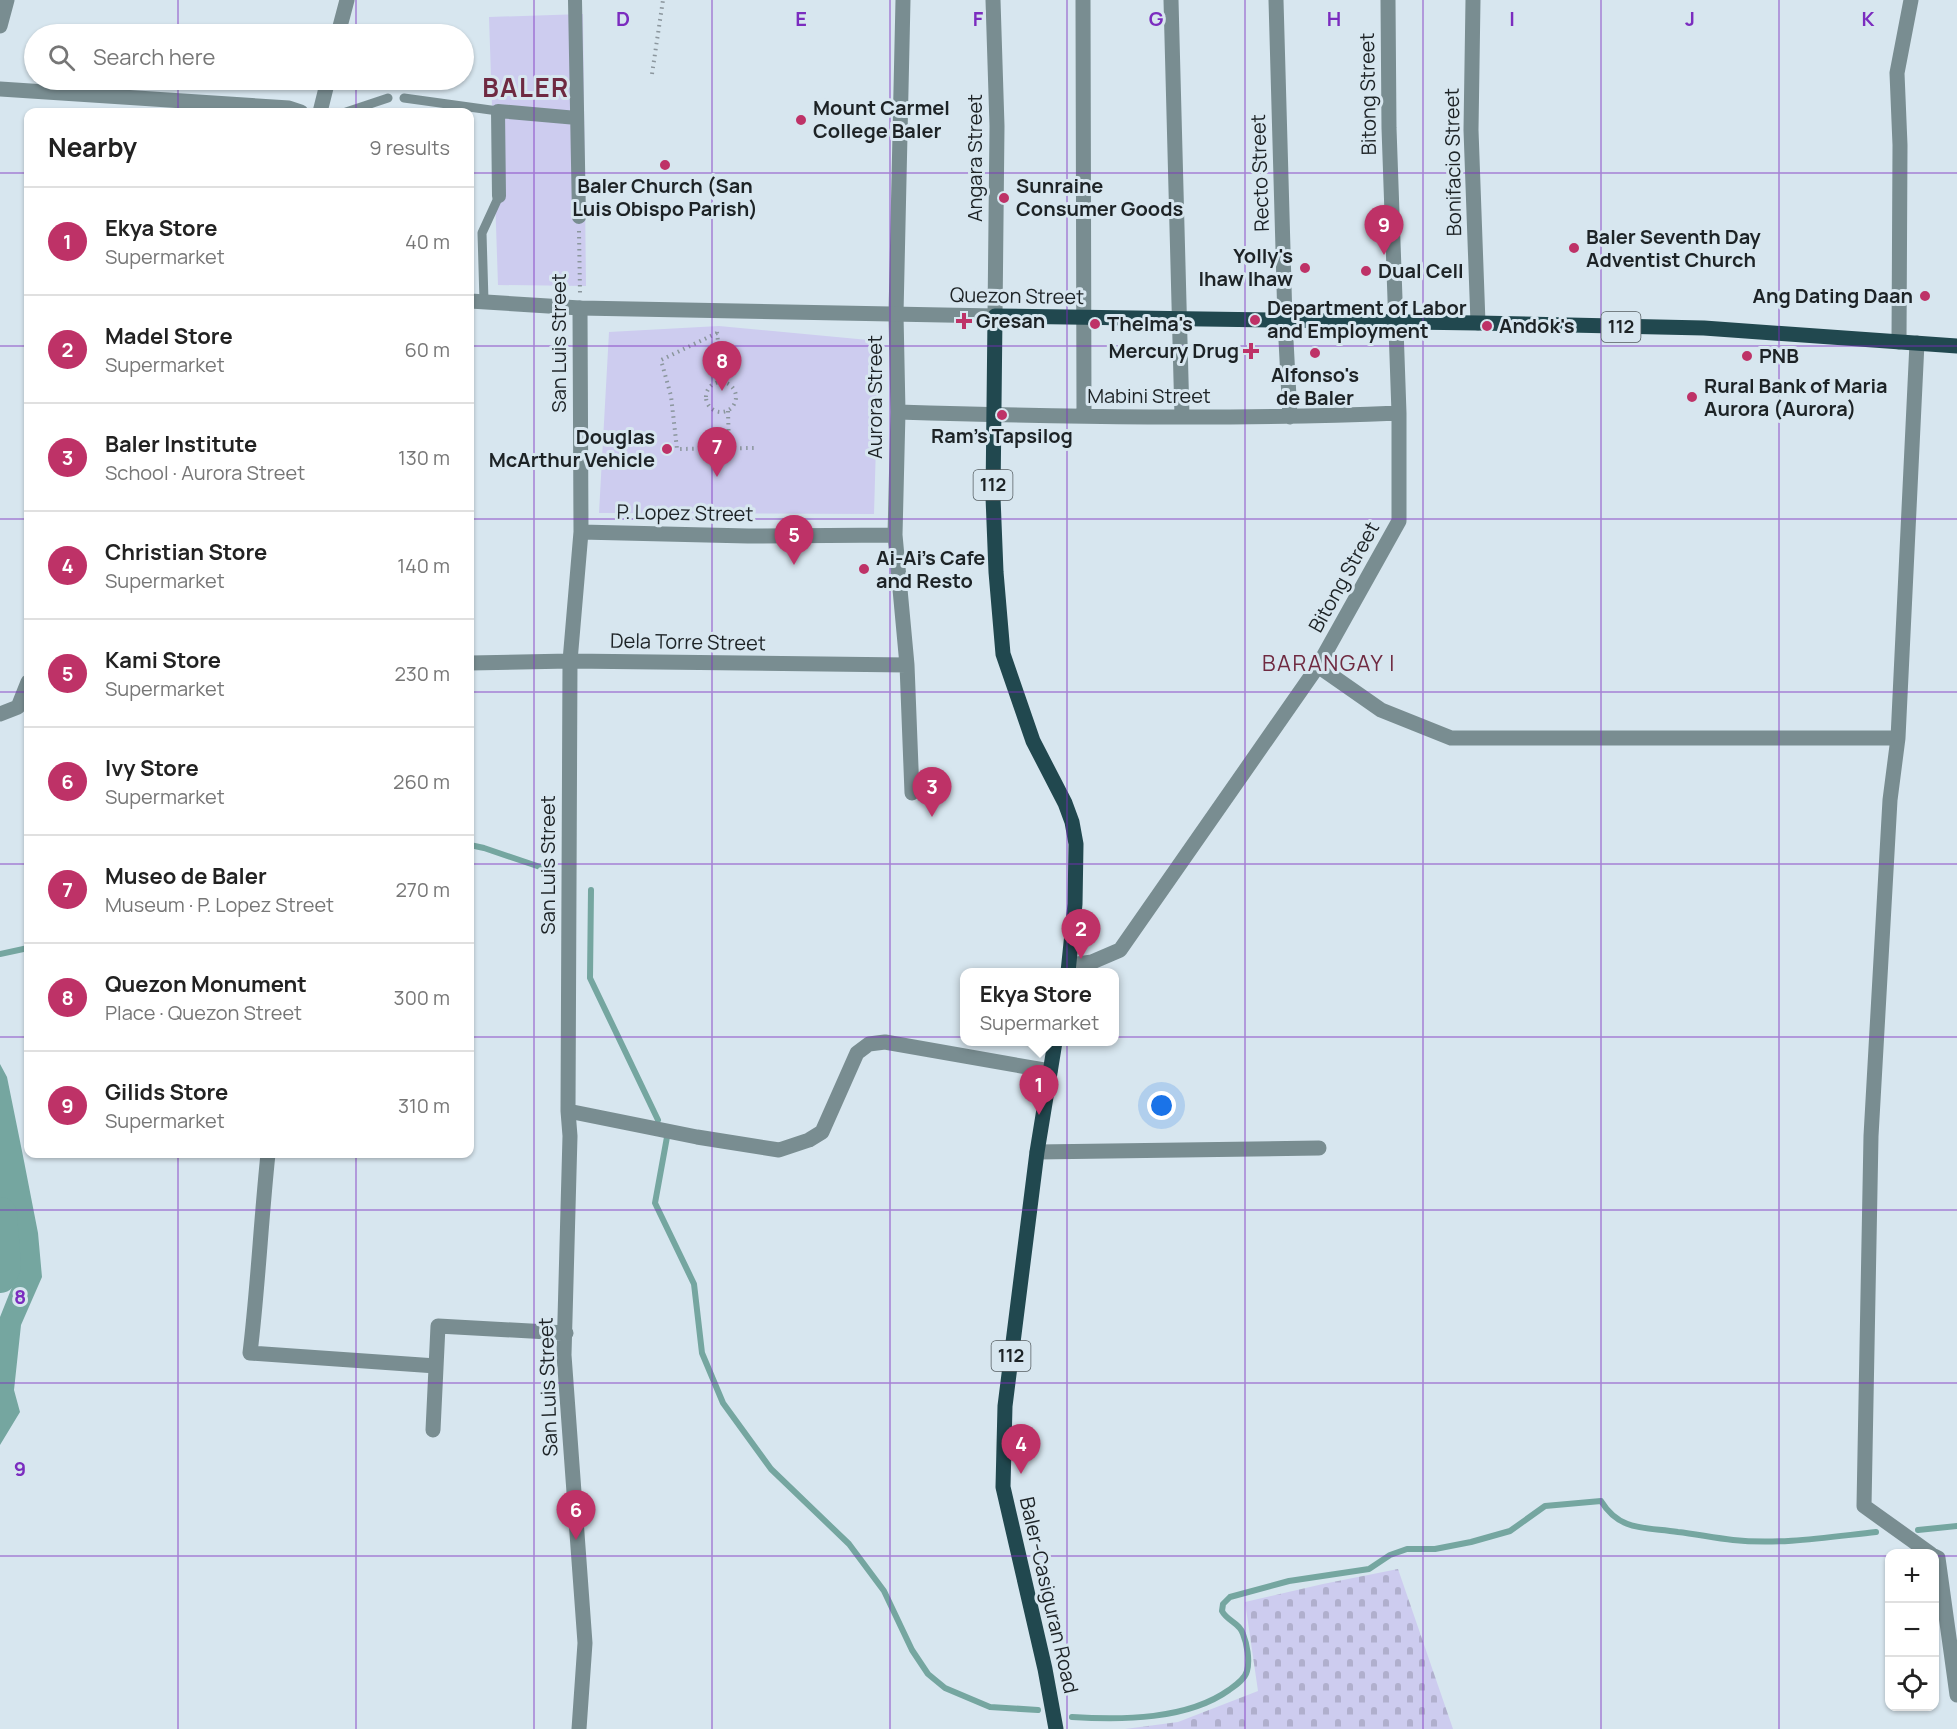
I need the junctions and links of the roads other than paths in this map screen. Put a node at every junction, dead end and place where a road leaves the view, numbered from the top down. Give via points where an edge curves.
1 (7, 0) edge
2 (347, 0) edge
3 (575, 0) edge
4 (903, 0) edge
5 (993, 0) edge
6 (1083, 0) edge
7 (1172, 0) edge
8 (1276, 0) edge
9 (1388, 0) edge
10 (1473, 0) edge
11 (1911, 0) edge
12 (341, 24) edge
13 (0, 26) edge
14 (0, 89) edge
15 (326, 90) edge
16 (388, 98) dead end
17 (404, 98) dead end
18 (216, 108) edge
19 (289, 108) edge
20 (321, 108) edge
21 (358, 108) edge
22 (498, 111) junction
23 (577, 118) junction
24 (499, 196) joint
25 (579, 217) road end
26 (477, 301) edge
27 (580, 308) junction
28 (896, 314) junction
29 (995, 316) junction
30 (1084, 318) junction
31 (1179, 320) junction
32 (1285, 321) junction
33 (1395, 323) junction
34 (1478, 323) junction
35 (1899, 342) junction
36 (1917, 343) junction
37 (1957, 346) edge
38 (898, 412) junction
39 (1399, 413) junction
40 (994, 415) junction
41 (1084, 416) junction
42 (1182, 417) junction
43 (1290, 417) junction
44 (581, 532) junction
45 (895, 535) junction
46 (570, 661) junction
47 (474, 663) edge
48 (907, 665) junction
49 (1318, 666) junction
50 (24, 692) edge
51 (0, 714) edge
52 (1898, 738) junction
53 (912, 793) dead end
54 (1069, 968) edge
55 (1072, 968) edge
56 (1054, 1046) edge
57 (1050, 1071) junction
58 (568, 1111) junction
59 (1319, 1148) dead end
60 (1038, 1152) junction
61 (268, 1158) edge
62 (566, 1333) junction
63 (436, 1366) junction
64 (433, 1430) dead end
65 (1925, 1549) edge
66 (1939, 1565) edge
67 (1957, 1695) edge
68 (579, 1729) edge
69 (1056, 1729) edge

1 - 13 street
2 - 12 street
3 - 23 street
4 - 28 street, Aurora Street
5 - 29 street, Angara Street via 997,126
6 - 30 street
7 - 31 street
8 - 32 street, Recto Street
9 - 33 street, Bitong Street
10 - 34 street, Bonifacio Street via 1471,130
11 - 35 street via 1897,72
14 - 18 street
15 - 20 street
16 - 21 lane
17 - 22 lane
18 - 19 street
22 - 23 street
22 - 24 street
23 - 25 street
24 - 26 lane via 482,233
26 - 27 street, Quezon Street
27 - 28 street, Quezon Street
27 - 44 street, San Luis Street
28 - 29 street, Quezon Street
28 - 38 street, Aurora Street
29 - 30 main road, Quezon Street / 112
29 - 40 main road, 112
30 - 31 main road, Quezon Street / 112
30 - 41 street
31 - 32 main road, Quezon Street / 112
31 - 42 street
32 - 33 main road, Quezon Street / 112
32 - 43 street, Recto Street
33 - 34 main road, Quezon Street / 112
33 - 39 street, Bitong Street
34 - 35 main road, Quezon Street / 112 via 1704,328
35 - 36 main road, Quezon Street / 112
36 - 37 main road, Quezon Street / 112
36 - 52 street
38 - 40 street, Mabini Street
38 - 45 street, Aurora Street
39 - 43 street, Mabini Street
39 - 49 street, Bitong Street via 1400,522
40 - 41 street, Mabini Street
40 - 54 main road, 112 via 993,497 1003,654 1033,741 1065,803 1076,844
41 - 42 street, Mabini Street
42 - 43 street, Mabini Street
44 - 45 street, P. Lopez Street
44 - 46 street, San Luis Street
45 - 48 street, Aurora Street
46 - 47 street, Dela Torre Street
46 - 48 street, Dela Torre Street
46 - 58 street, San Luis Street
48 - 53 street, Aurora Street
49 - 52 street via 1381,710 1451,738
49 - 55 street, Bitong Street via 1120,950
50 - 51 street via 18,707
52 - 65 street via 1890,800 1871,1136 1864,1506
56 - 57 main road, Baler-Casiguran Road / 112
57 - 58 street via 885,1042 869,1044 857,1053 822,1132 779,1150
57 - 60 main road, Baler-Casiguran Road / 112
58 - 62 street, San Luis Street
59 - 60 street
60 - 69 main road, Baler-Casiguran Road / 112 via 1005,1406 1003,1488
61 - 63 street via 250,1353
62 - 63 street via 438,1326
62 - 68 street, San Luis Street via 564,1355 585,1643
63 - 64 street
66 - 67 street

